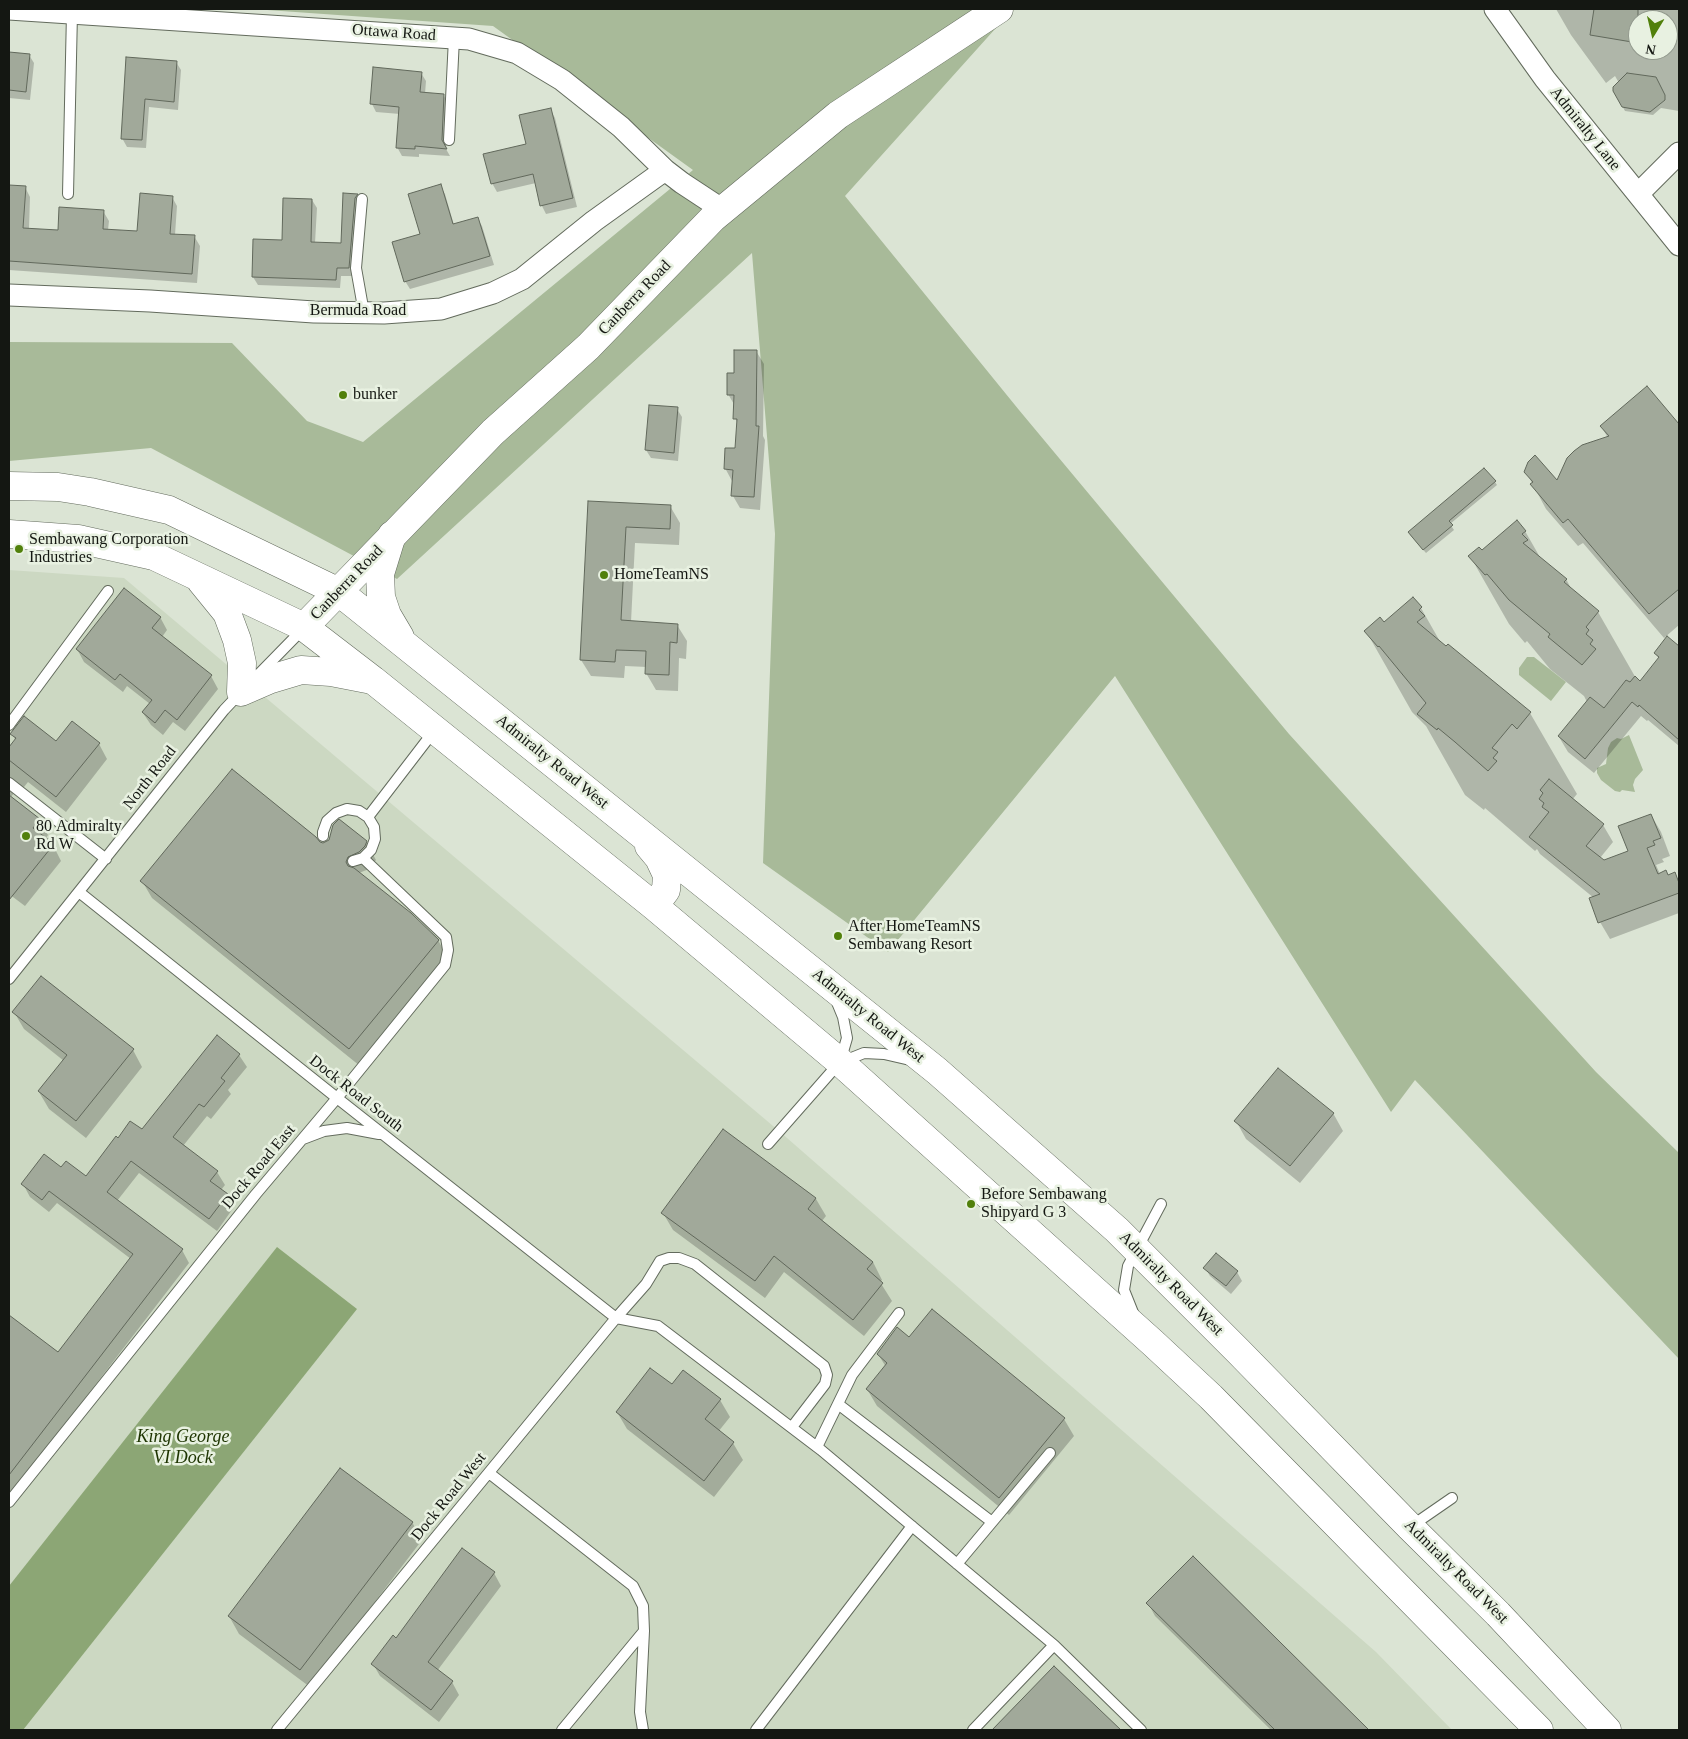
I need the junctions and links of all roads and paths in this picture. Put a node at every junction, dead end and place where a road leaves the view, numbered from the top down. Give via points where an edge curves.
1 (9, 9) edge
2 (999, 9) edge
3 (1495, 9) edge
4 (72, 12) junction
5 (454, 38) junction
6 (449, 140) dead end
7 (1679, 153) edge
8 (665, 170) junction
9 (68, 194) dead end
10 (1638, 194) junction
11 (362, 199) dead end
12 (724, 210) junction
13 (1679, 245) edge
14 (9, 295) edge
15 (364, 313) junction
16 (9, 486) edge
17 (9, 534) edge
18 (392, 536) junction
19 (197, 576) junction
20 (108, 591) dead end
21 (339, 592) junction
22 (304, 627) junction
23 (403, 643) junction
24 (373, 680) junction
25 (242, 692) junction
26 (9, 725) edge
27 (434, 730) junction
28 (9, 783) edge
29 (368, 817) junction
30 (631, 826) junction
31 (323, 836) dead end
32 (106, 858) junction
33 (79, 892) junction
34 (654, 906) junction
35 (9, 979) edge
36 (824, 980) junction
37 (840, 1062) junction
38 (937, 1071) junction
39 (337, 1098) junction
40 (383, 1134) junction
41 (302, 1139) junction
42 (768, 1144) dead end
43 (1161, 1204) dead end
44 (1136, 1249) junction
45 (899, 1313) dead end
46 (616, 1318) junction
47 (1153, 1343) junction
48 (838, 1404) junction
49 (792, 1427) junction
50 (817, 1447) junction
51 (1050, 1453) dead end
52 (489, 1472) junction
53 (1452, 1498) dead end
54 (9, 1502) edge
55 (992, 1522) junction
56 (912, 1526) junction
57 (1410, 1527) junction
58 (957, 1564) junction
59 (644, 1631) junction
60 (1054, 1645) junction
61 (277, 1730) edge
62 (562, 1730) edge
63 (643, 1730) edge
64 (756, 1730) edge
65 (973, 1730) edge
66 (1140, 1730) edge
67 (1539, 1730) edge
68 (1607, 1730) edge

1 - 4 street, Ottawa Road
2 - 12 main road, Canberra Road via 838,115
3 - 10 street, Admiralty Lane via 1545,79
4 - 5 street, Ottawa Road
4 - 9 lane
5 - 6 lane
5 - 8 street, Ottawa Road via 469,39 516,53 562,80 621,127
7 - 10 street
8 - 12 street, Ottawa Road
8 - 15 street, Bermuda Road via 522,279 493,293 441,309
10 - 13 street, Admiralty Lane
11 - 15 lane via 356,268
12 - 18 main road, Canberra Road via 588,347 493,432
14 - 15 street, Bermuda Road
16 - 21 main road, Admiralty Road West via 58,487 169,510
17 - 19 main road via 78,539 154,556
18 - 21 main road, Canberra Road
18 - 23 main road via 380,574 381,597
19 - 22 main road
19 - 25 main road via 227,613 242,663
20 - 26 lane
21 - 22 main road, Canberra Road
21 - 23 main road, Admiralty Road West
22 - 24 main road
22 - 25 lane, North Road
23 - 30 main road, Admiralty Road West
24 - 25 main road via 301,670
24 - 27 main road
25 - 32 lane, North Road via 224,710
27 - 29 lane
27 - 34 main road
28 - 32 lane
29 - 31 lane via 347,809 336,813 327,821
29 - 39 lane, Dock Road East via 374,827 375,839 371,850 358,860 446,937 448,950 445,965
30 - 34 main road via 659,858 667,875 666,890
30 - 36 main road, Admiralty Road West
32 - 33 lane, North Road
33 - 35 lane, North Road
33 - 39 lane, Dock Road South
34 - 37 main road
36 - 37 lane via 843,1017 847,1038
36 - 38 main road, Admiralty Road West
37 - 38 lane via 864,1053 884,1054
37 - 42 lane
37 - 47 main road
38 - 44 main road, Admiralty Road West
39 - 40 lane, Dock Road South
39 - 41 lane, Dock Road East
40 - 41 lane via 347,1128 324,1131
40 - 46 lane, Dock Road South
41 - 54 lane, Dock Road East
43 - 44 lane
44 - 47 lane via 1128,1266 1124,1290 1133,1313
44 - 57 main road, Admiralty Road West
45 - 48 lane via 852,1375
46 - 49 lane via 658,1326
46 - 49 lane, Dock Road West via 646,1284 660,1261 679,1258 694,1264 824,1366 825,1384
46 - 52 lane, Dock Road West
47 - 67 main road via 1211,1397
48 - 50 lane
48 - 55 lane
49 - 50 lane
50 - 56 lane
51 - 55 lane
52 - 59 lane via 633,1586 643,1606
52 - 61 lane, Dock Road West
53 - 57 lane
55 - 58 lane
56 - 58 lane
56 - 64 lane
57 - 68 main road, Admiralty Road West via 1498,1614
58 - 60 lane
59 - 62 lane
59 - 63 lane via 640,1712
60 - 65 lane
60 - 66 lane

